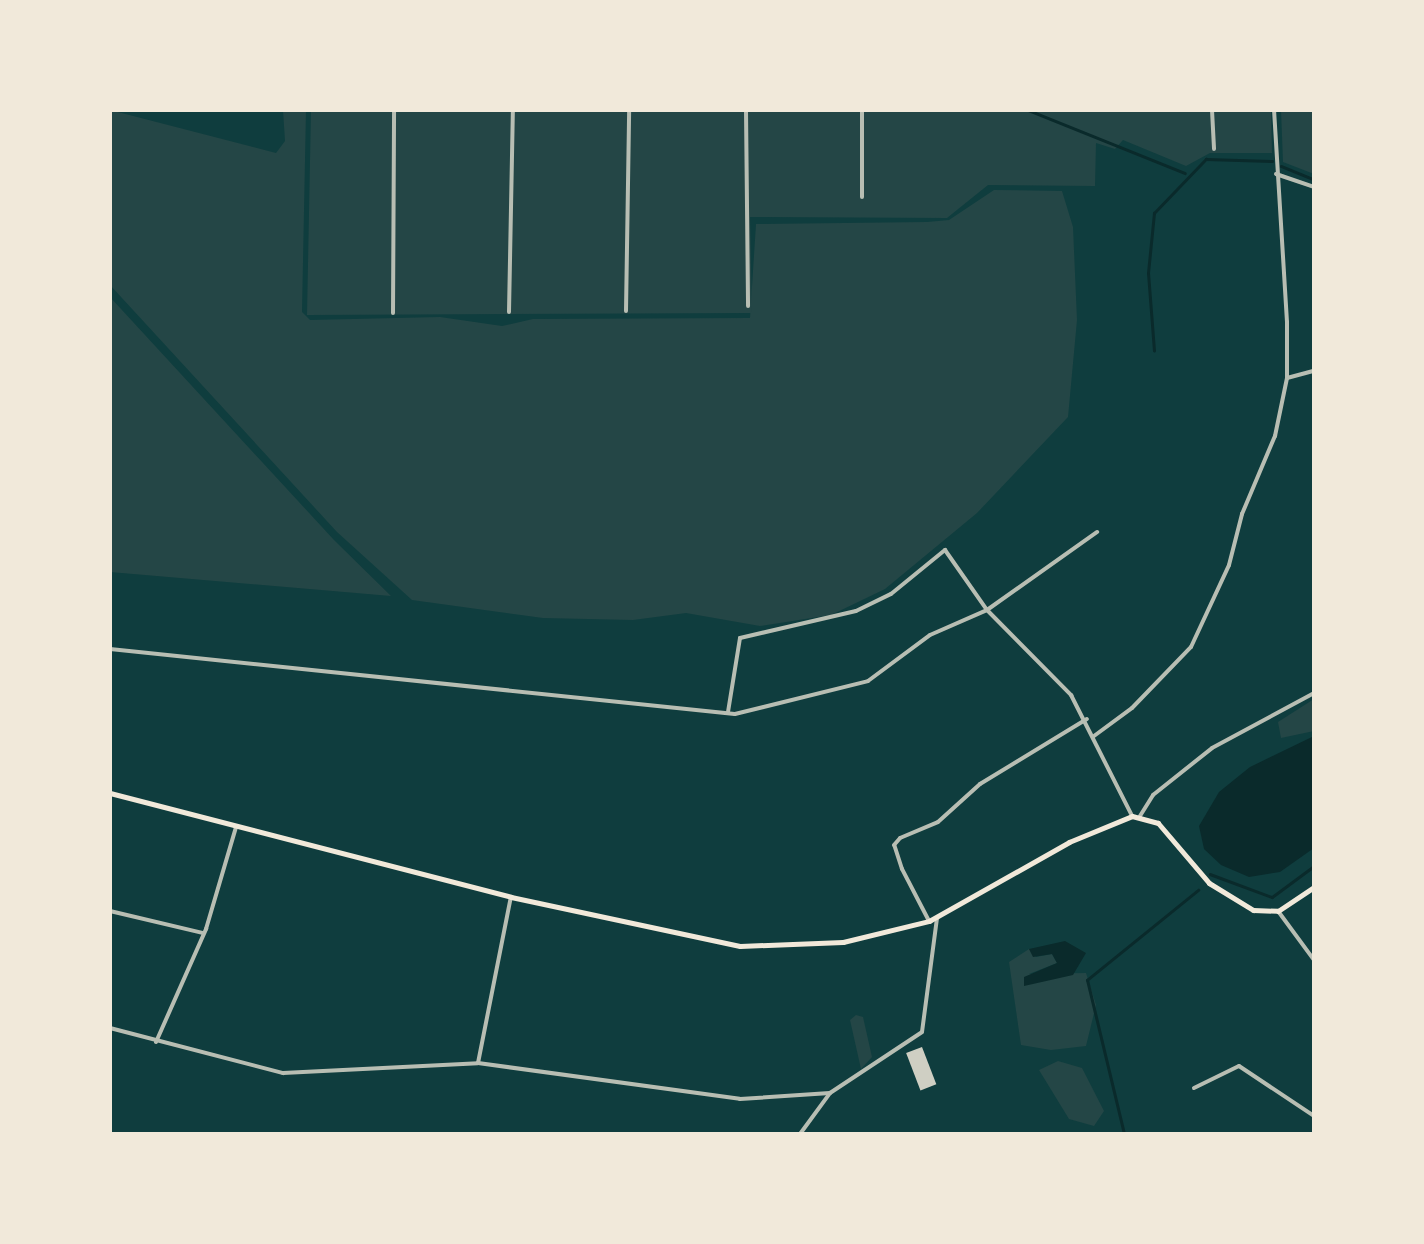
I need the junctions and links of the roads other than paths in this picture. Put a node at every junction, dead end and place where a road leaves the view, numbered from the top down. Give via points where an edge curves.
1 (394, 110) edge
2 (512, 110) edge
3 (629, 110) edge
4 (746, 110) edge
5 (862, 110) edge
6 (1212, 110) edge
7 (1274, 110) edge
8 (1214, 149) dead end
9 (1276, 174) junction
10 (1314, 187) edge
11 (862, 196) dead end
12 (748, 306) dead end
13 (626, 311) dead end
14 (509, 312) dead end
15 (393, 314) dead end
16 (1314, 371) edge
17 (1287, 378) junction
18 (1097, 532) dead end
19 (987, 610) junction
20 (110, 648) edge
21 (1314, 693) edge
22 (728, 713) junction
23 (1087, 719) junction
24 (1094, 736) junction
25 (110, 794) edge
26 (1136, 816) junction
27 (236, 826) junction
28 (1314, 887) edge
29 (511, 897) junction
30 (110, 911) edge
31 (1278, 911) junction
32 (937, 918) junction
33 (930, 921) junction
34 (203, 933) junction
35 (1314, 960) edge
36 (110, 1028) edge
37 (156, 1042) junction
38 (478, 1063) junction
39 (1194, 1088) dead end
40 (830, 1093) junction
41 (1314, 1116) edge
42 (800, 1134) edge

1 - 15 street
2 - 14 street
3 - 13 street
4 - 12 street
5 - 11 street
6 - 8 street
7 - 9 street
9 - 10 street
9 - 17 street
16 - 17 street
17 - 24 street via 1275,436 1229,565 1191,647 1132,708
18 - 19 street
19 - 22 street via 930,635 856,687
19 - 22 street via 945,550 891,594 856,612 740,638
19 - 23 street
20 - 22 street
21 - 26 street via 1212,748
23 - 24 street
23 - 33 street via 894,845
24 - 26 street via 1102,766
25 - 27 main road
26 - 31 main road via 1158,823 1230,898 1253,910
26 - 32 main road via 1069,842
27 - 29 main road
27 - 34 street
28 - 31 main road
29 - 33 main road via 701,942 775,948 843,942
29 - 38 street
30 - 34 street
31 - 35 street
32 - 33 main road
32 - 40 street via 922,1032
34 - 37 street
36 - 37 street
37 - 38 street via 283,1074
38 - 40 street via 772,1102
39 - 41 street via 1239,1066
40 - 42 street

